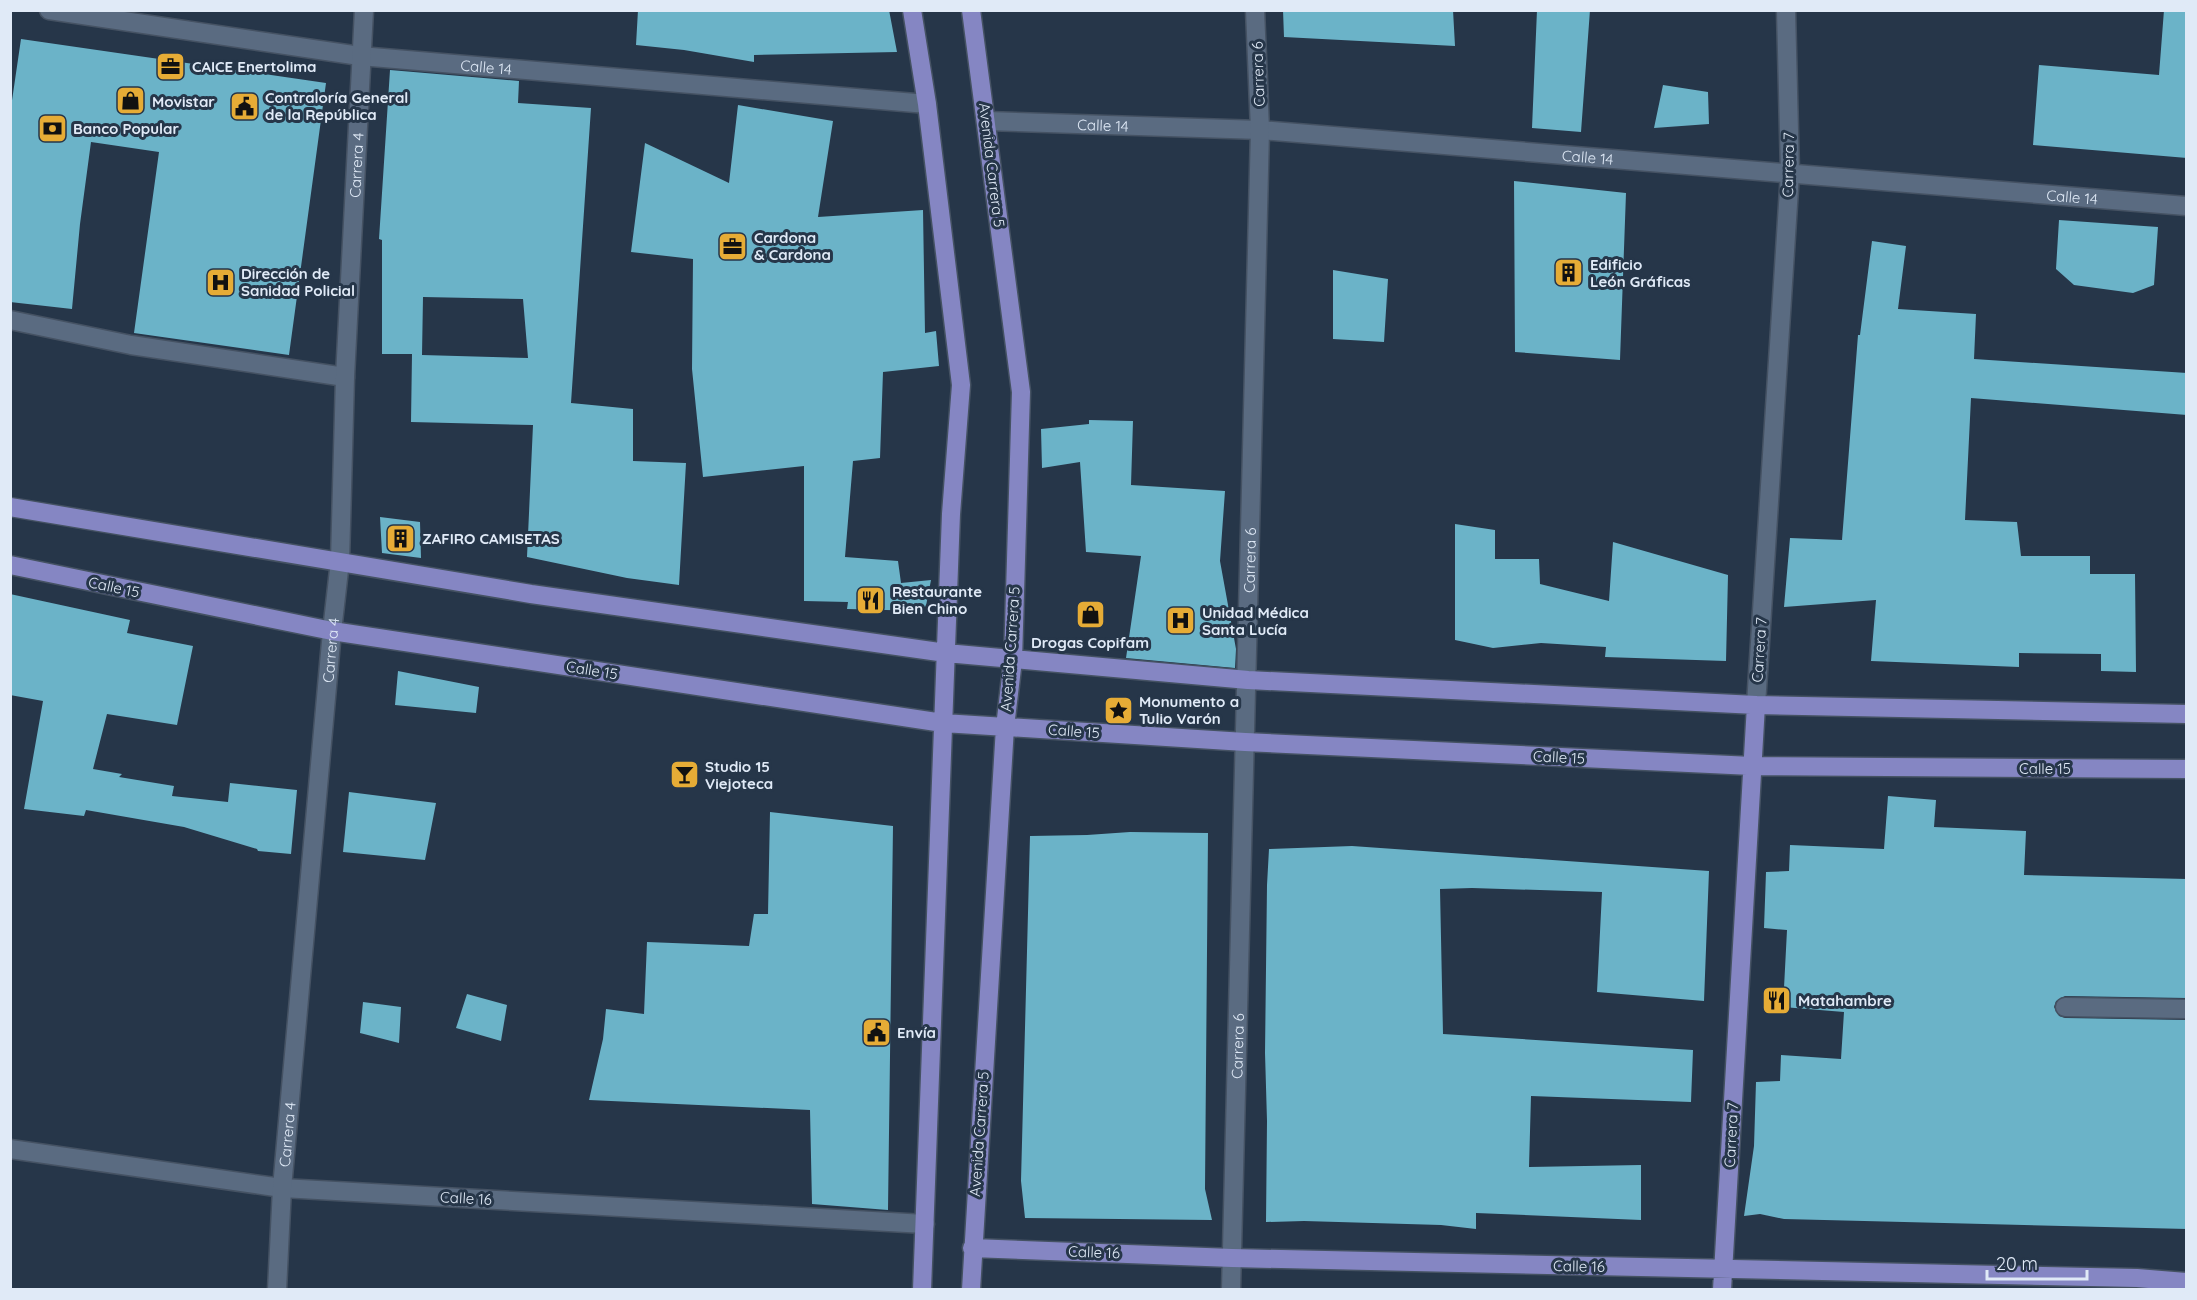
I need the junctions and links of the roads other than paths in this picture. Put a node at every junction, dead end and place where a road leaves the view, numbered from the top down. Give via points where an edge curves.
1 (48, 10) edge
2 (364, 10) edge
3 (912, 10) edge
4 (971, 10) edge
5 (1256, 10) edge
6 (1786, 10) edge
7 (360, 56) junction
8 (927, 104) junction
9 (987, 121) junction
10 (1260, 130) junction
11 (1790, 173) junction
12 (2187, 206) edge
13 (10, 320) edge
14 (345, 376) junction
15 (10, 507) edge
16 (340, 561) junction
17 (10, 566) edge
18 (332, 631) junction
19 (946, 653) junction
20 (1013, 660) junction
21 (1248, 680) junction
22 (1756, 705) junction
23 (2187, 714) edge
24 (944, 723) junction
25 (1005, 727) junction
26 (1245, 742) junction
27 (1752, 766) junction
28 (2187, 769) edge
29 (2065, 1007) dead end
30 (2187, 1009) edge
31 (10, 1149) edge
32 (282, 1188) junction
33 (925, 1224) junction
34 (972, 1248) junction
35 (1232, 1258) junction
36 (1723, 1269) junction
37 (2187, 1282) edge
38 (2139, 1284) edge
39 (278, 1290) edge
40 (922, 1290) edge
41 (971, 1290) edge
42 (1231, 1290) edge
43 (1722, 1290) edge

1 - 7 street, Calle 14
2 - 7 street, Carrera 4
3 - 8 main road
4 - 9 main road, Avenida Carrera 5
5 - 10 street, Carrera 6
6 - 11 street, Carrera 7
7 - 8 street, Calle 14
7 - 14 street, Carrera 4
8 - 19 main road via 961,385
9 - 10 street, Calle 14
9 - 20 main road, Avenida Carrera 5 via 1021,392
10 - 11 street, Calle 14
10 - 21 street, Carrera 6
11 - 12 street, Calle 14
11 - 22 street, Carrera 7
13 - 14 street via 131,345
14 - 16 street, Carrera 4
15 - 16 main road
16 - 18 street, Carrera 4
16 - 19 main road via 531,594
17 - 18 main road, Calle 15
18 - 24 main road, Calle 15
18 - 32 street, Carrera 4
19 - 20 main road
19 - 24 main road
20 - 21 main road
20 - 25 main road, Avenida Carrera 5
21 - 22 main road
21 - 26 street, Carrera 6
22 - 23 main road
22 - 27 main road, Carrera 7
24 - 25 main road, Calle 15
24 - 33 main road
25 - 26 main road, Calle 15
25 - 34 main road, Avenida Carrera 5
26 - 27 main road, Calle 15
26 - 35 street, Carrera 6
27 - 28 main road, Calle 15
27 - 36 main road, Carrera 7
29 - 30 street
31 - 32 street, Calle 16
32 - 33 street, Calle 16
32 - 39 street, Carrera 4
33 - 40 main road
34 - 35 main road, Calle 16
34 - 41 main road, Avenida Carrera 5
35 - 36 main road, Calle 16
35 - 42 street, Carrera 6
36 - 38 main road, Calle 16
36 - 43 main road, Carrera 7
37 - 38 main road, Calle 16

